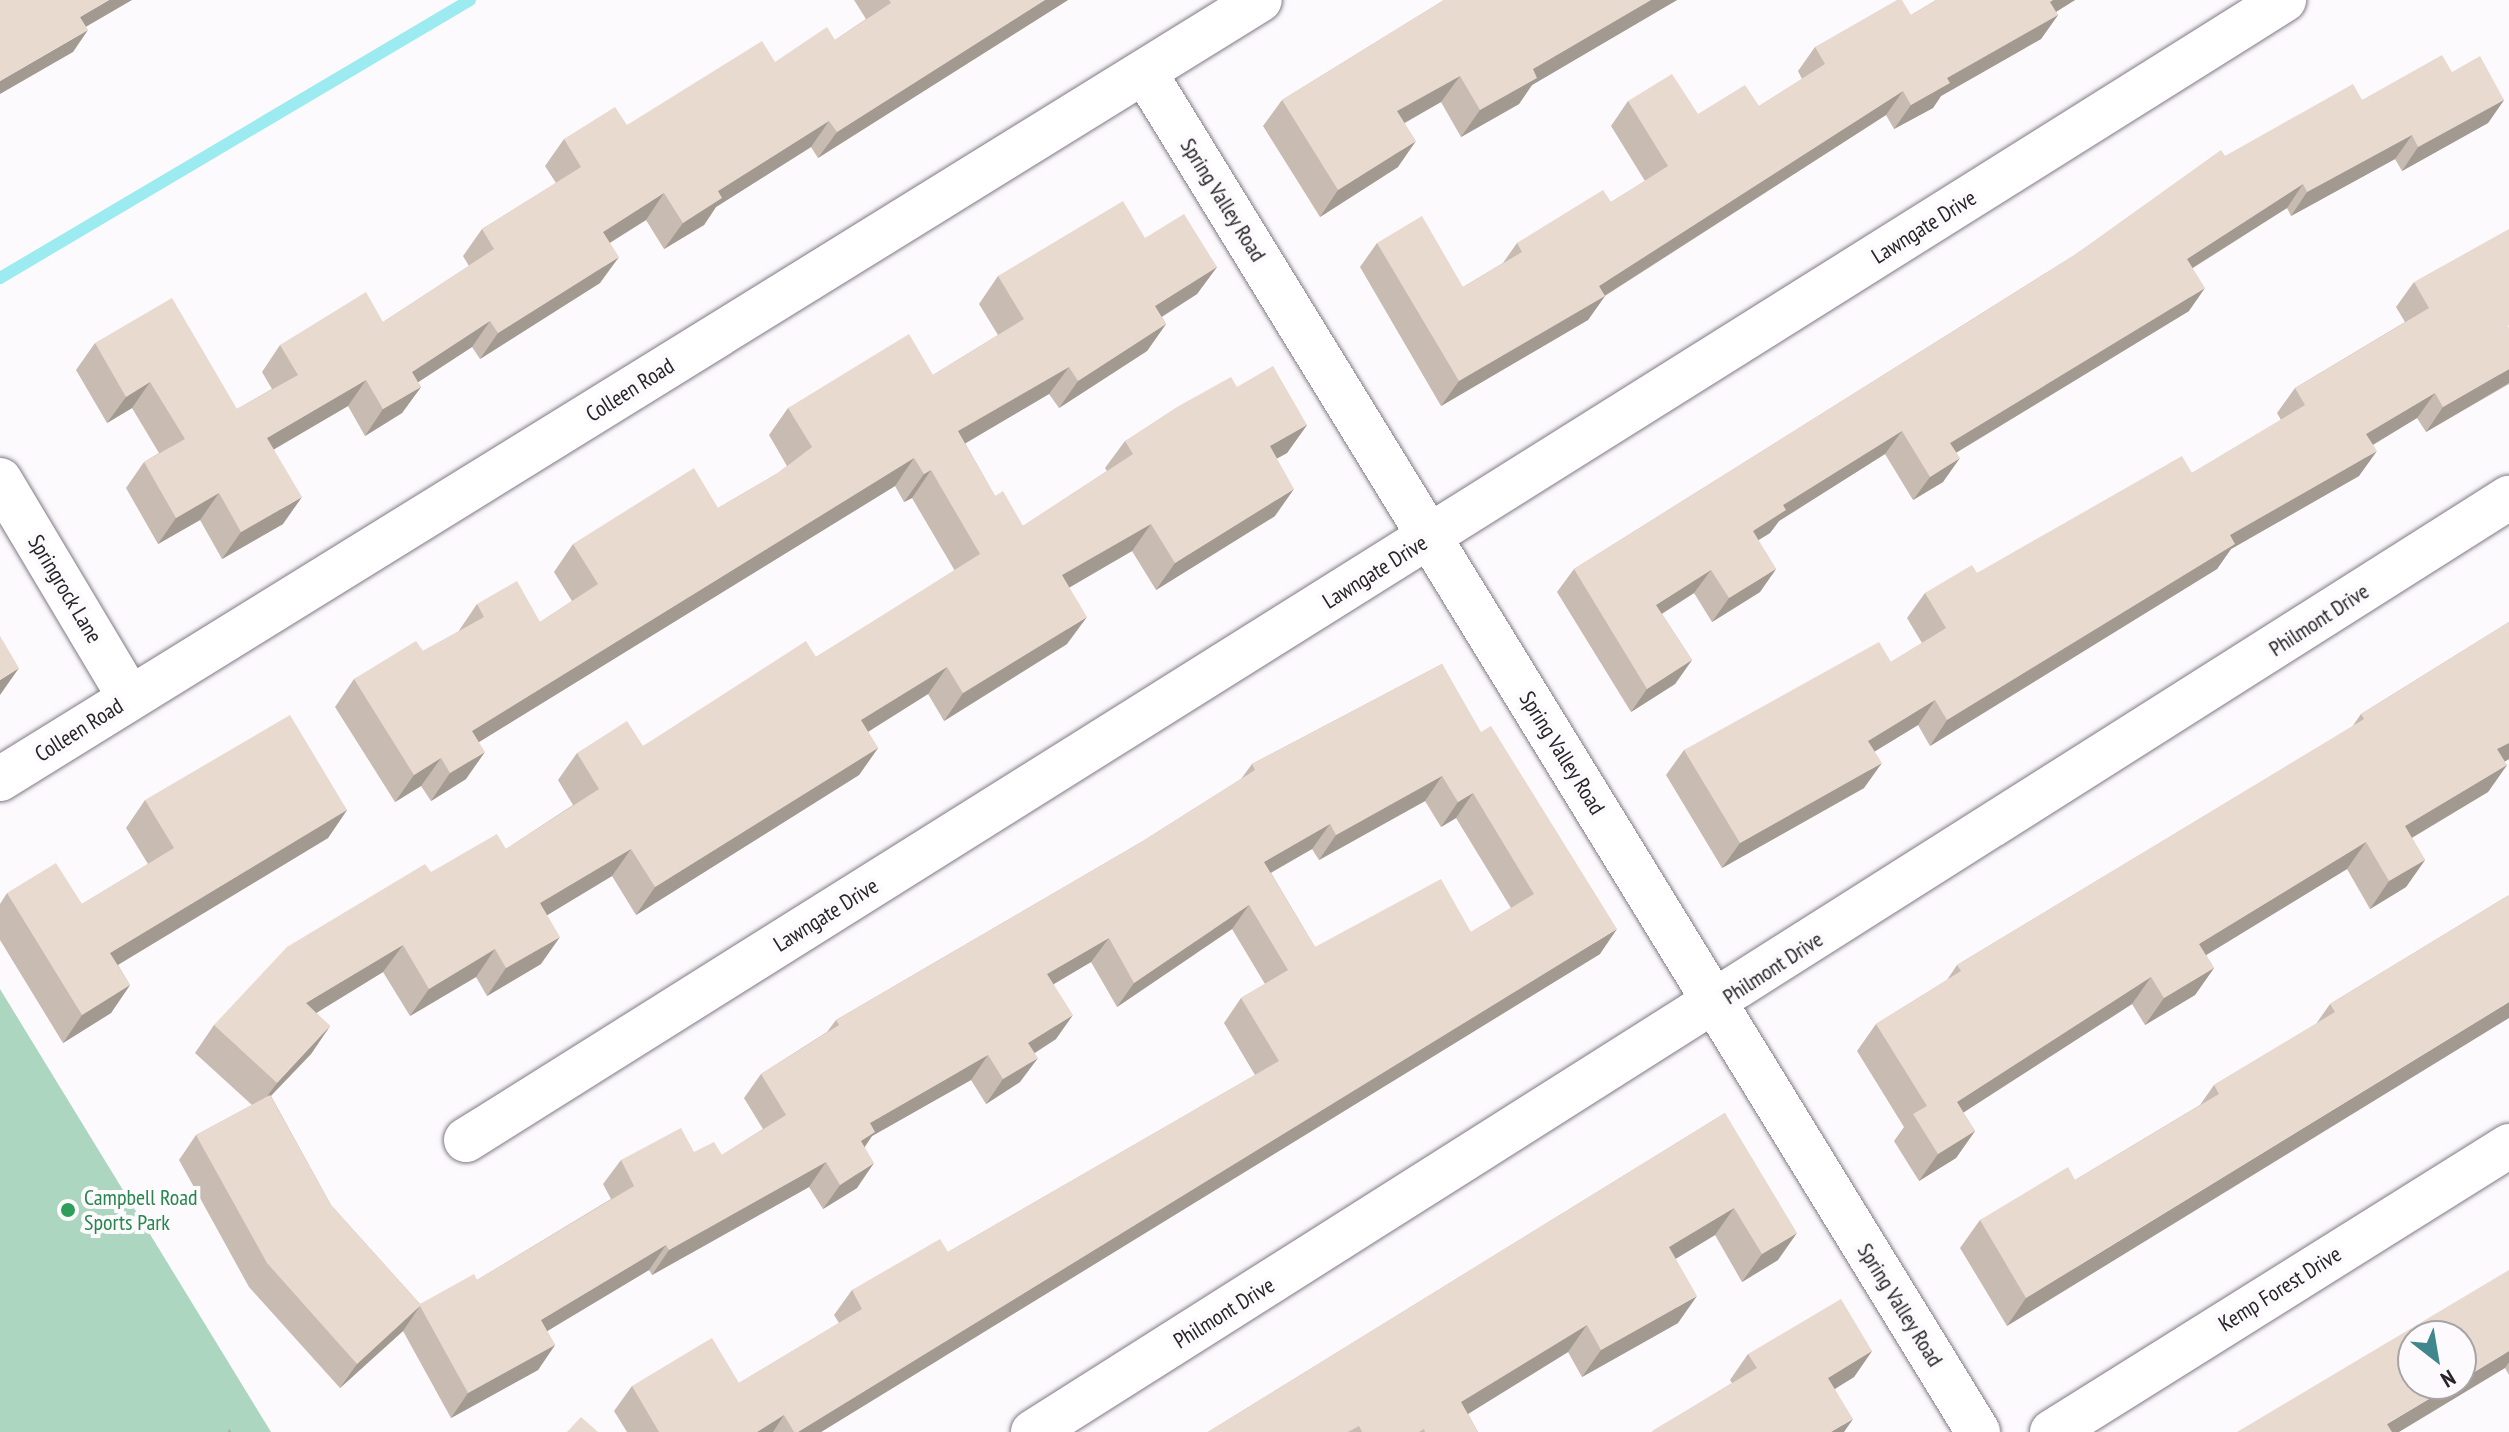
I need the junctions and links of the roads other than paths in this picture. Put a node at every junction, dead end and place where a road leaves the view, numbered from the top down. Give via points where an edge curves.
1 (1260, 0) edge
2 (2284, 0) edge
3 (1145, 73) junction
4 (0, 480) edge
5 (2509, 498) edge
6 (1430, 538) junction
7 (130, 698) junction
8 (0, 779) edge
9 (1716, 1005) junction
10 (466, 1140) dead end
11 (2509, 1146) edge
12 (1033, 1432) edge
13 (1978, 1432) edge
14 (2052, 1432) edge

1 - 3 street, Colleen Road
2 - 6 street, Lawngate Drive
3 - 6 street, Spring Valley Road
3 - 7 street, Colleen Road
4 - 7 street, Springrock Lane
5 - 9 street, Philmont Drive
6 - 9 street, Spring Valley Road
6 - 10 street, Lawngate Drive
7 - 8 street, Colleen Road
9 - 12 street, Philmont Drive
9 - 13 street, Spring Valley Road
11 - 14 street, Kemp Forest Drive

